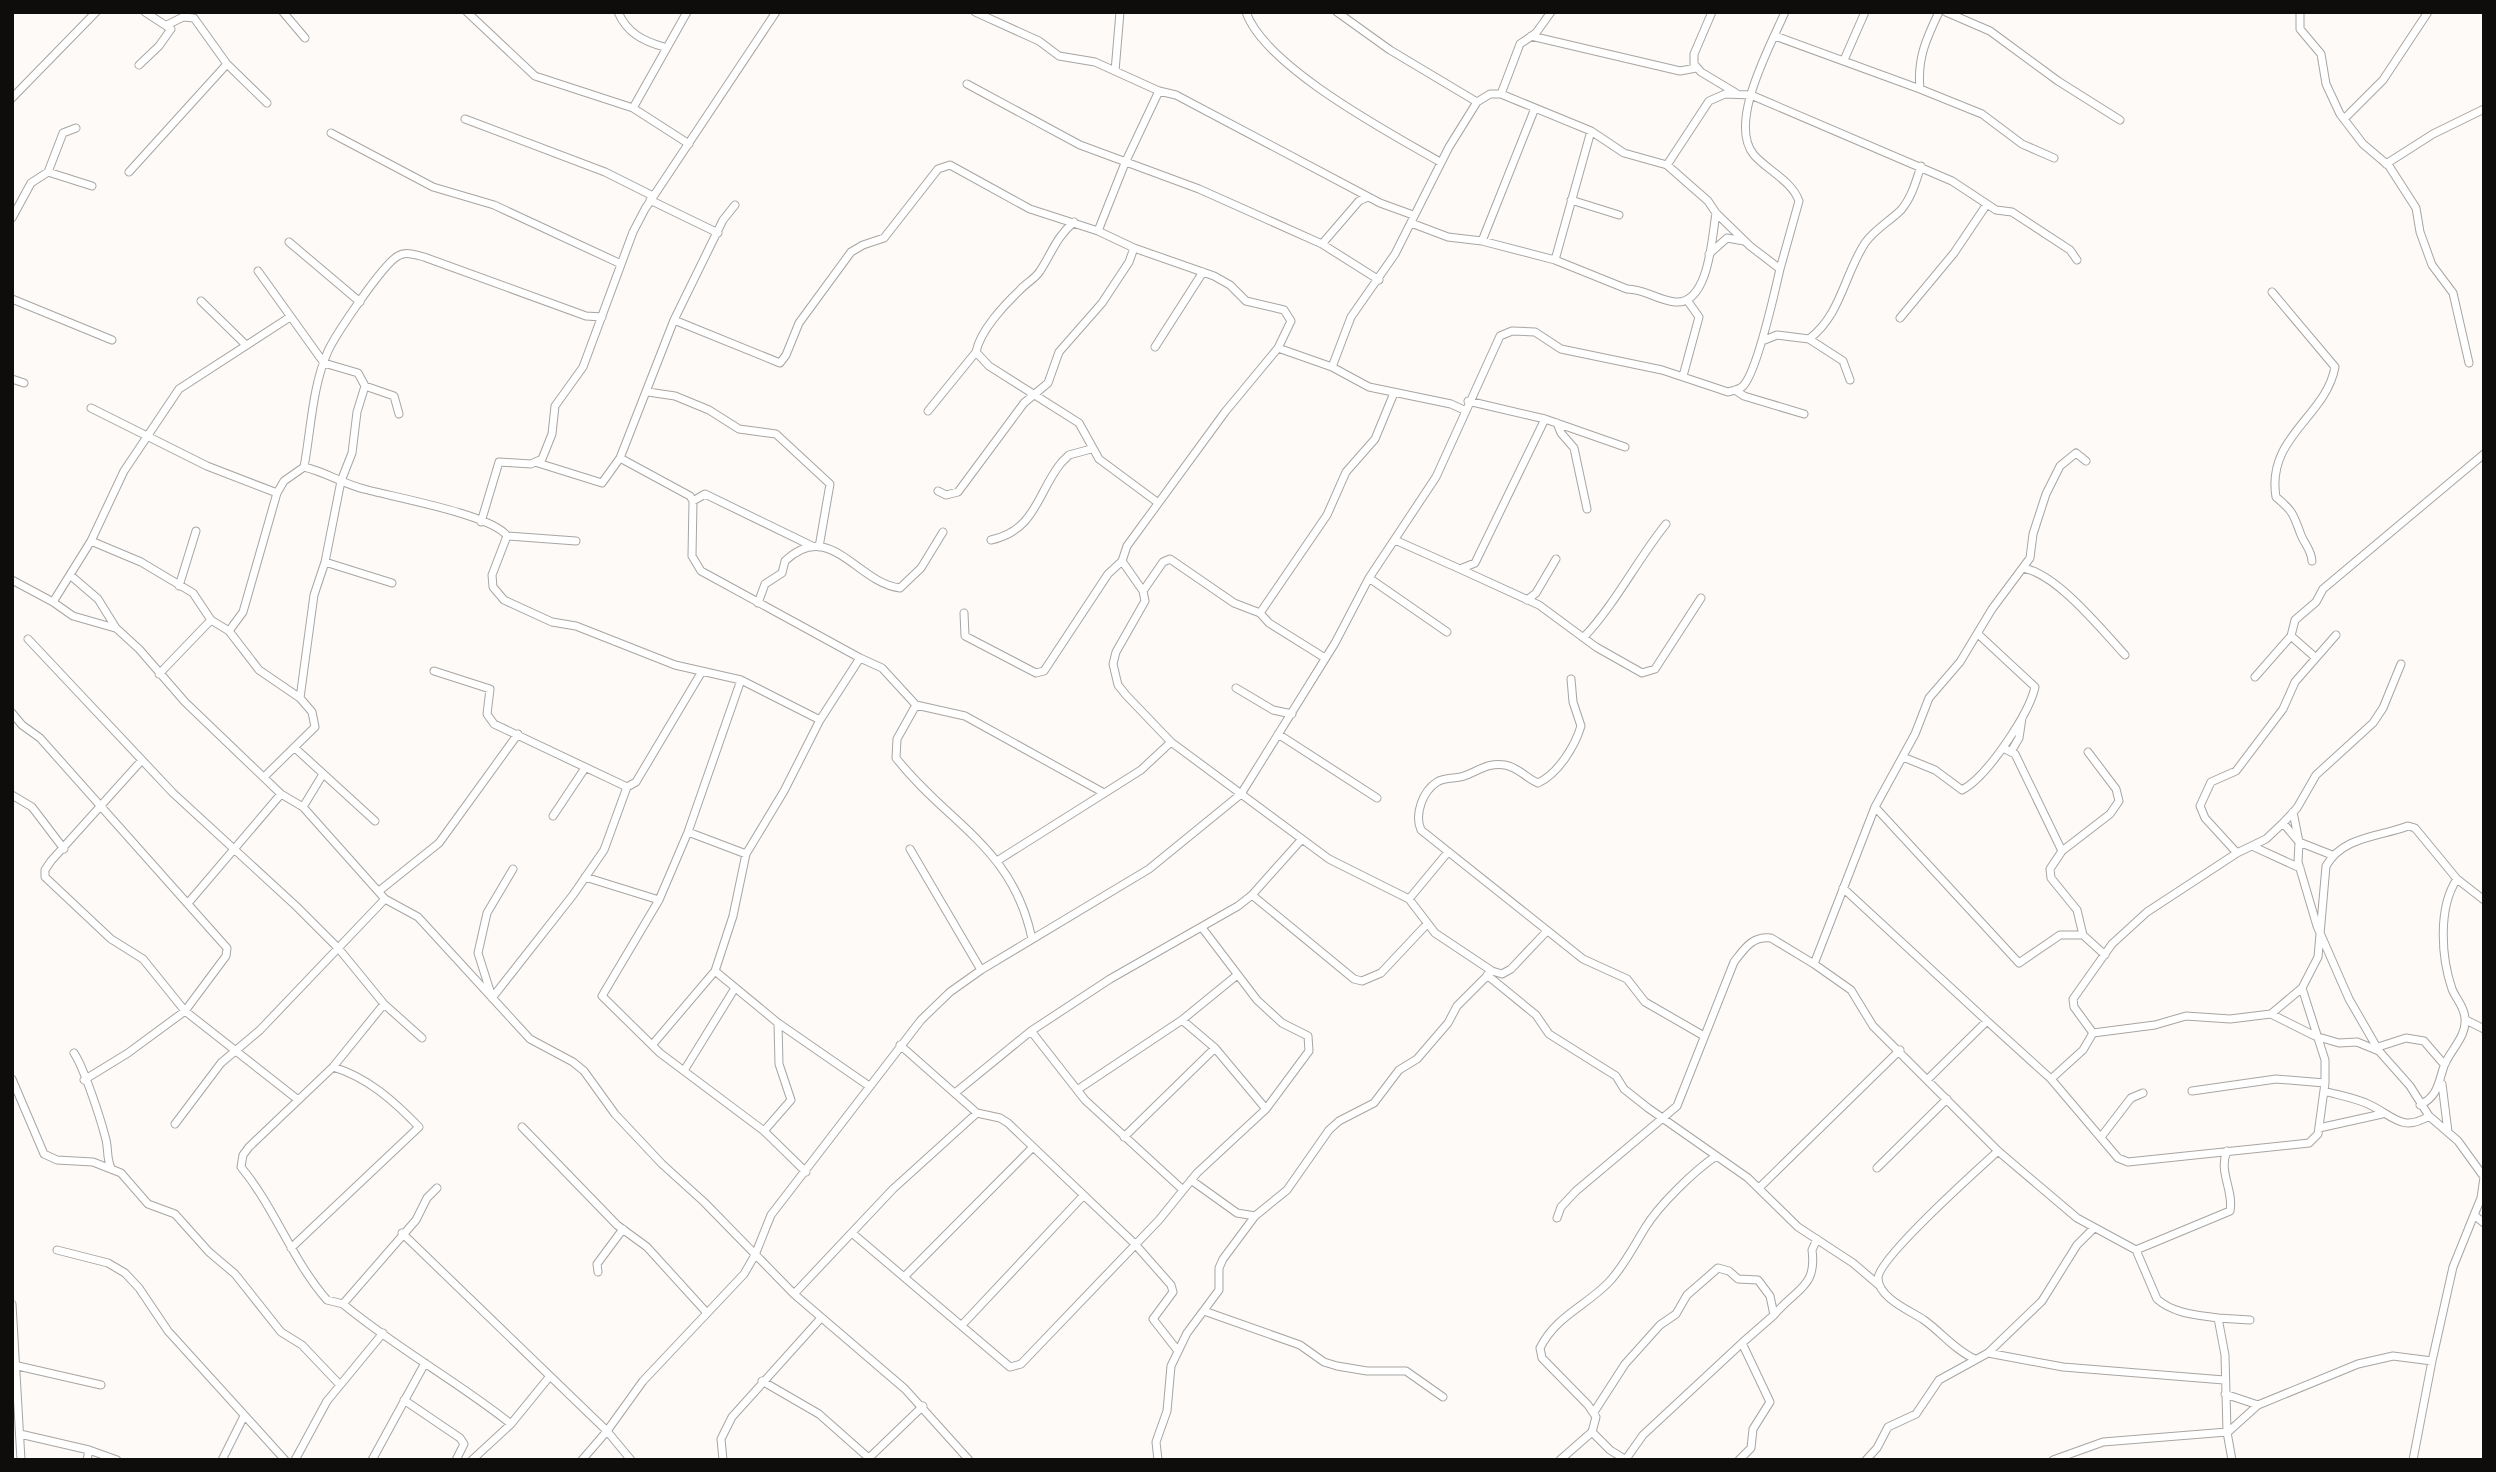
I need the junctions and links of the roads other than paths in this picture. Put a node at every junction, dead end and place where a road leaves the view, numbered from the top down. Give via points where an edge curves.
1 (96, 12) edge
2 (145, 12) edge
3 (283, 12) edge
4 (467, 12) edge
5 (618, 12) edge
6 (687, 12) edge
7 (776, 12) edge
8 (975, 12) edge
9 (1121, 12) edge
10 (1247, 12) edge
11 (1338, 12) edge
12 (1551, 12) edge
13 (1712, 12) edge
14 (1785, 12) edge
15 (1865, 12) edge
16 (1939, 12) edge
17 (1946, 12) edge
18 (2300, 12) edge
19 (2428, 12) edge
20 (197, 15) edge
21 (167, 25) junction
22 (1531, 36) junction
23 (1775, 36) junction
24 (305, 38) dead end
25 (664, 47) junction
26 (1843, 60) junction
27 (227, 64) junction
28 (139, 65) dead end
29 (1696, 68) junction
30 (1115, 71) junction
31 (967, 84) dead end
32 (1920, 89) junction
33 (1159, 90) junction
34 (1501, 94) junction
35 (1737, 94) junction
36 (1751, 95) junction
37 (12, 98) edge
38 (1477, 102) junction
39 (267, 103) dead end
40 (633, 108) junction
41 (1535, 108) junction
42 (2484, 109) edge
43 (465, 119) dead end
44 (2344, 119) junction
45 (2120, 120) dead end
46 (76, 128) dead end
47 (1591, 131) junction
48 (331, 133) dead end
49 (689, 144) junction
50 (2054, 158) dead end
51 (1440, 162) junction
52 (1125, 163) junction
53 (2386, 164) junction
54 (1667, 165) junction
55 (1921, 166) junction
56 (48, 172) junction
57 (130, 172) dead end
58 (92, 186) dead end
59 (1368, 197) junction
60 (652, 198) junction
61 (1571, 200) junction
62 (1987, 204) junction
63 (735, 205) dead end
64 (1716, 214) junction
65 (1619, 215) dead end
66 (12, 218) edge
67 (1412, 219) junction
68 (1074, 222) junction
69 (1098, 231) junction
70 (718, 233) junction
71 (1482, 241) junction
72 (1745, 241) junction
73 (289, 242) dead end
74 (1322, 244) junction
75 (1134, 248) junction
76 (1709, 254) junction
77 (1555, 260) junction
78 (2077, 260) dead end
79 (621, 264) junction
80 (1780, 269) junction
81 (258, 271) dead end
82 (1203, 272) junction
83 (1379, 280) junction
84 (2272, 292) dead end
85 (12, 299) edge
86 (1687, 300) junction
87 (201, 301) dead end
88 (360, 302) junction
89 (290, 317) junction
90 (602, 317) junction
91 (1900, 318) dead end
92 (674, 320) junction
93 (1810, 339) junction
94 (112, 340) dead end
95 (1762, 341) junction
96 (245, 344) junction
97 (1155, 347) dead end
98 (1278, 348) junction
99 (976, 352) junction
100 (324, 363) junction
101 (2469, 363) dead end
102 (1332, 368) junction
103 (1683, 376) junction
104 (12, 379) edge
105 (1850, 380) dead end
106 (24, 383) dead end
107 (365, 386) junction
108 (1735, 390) junction
109 (648, 392) junction
110 (1394, 393) junction
111 (1035, 395) junction
112 (1468, 401) junction
113 (90, 408) dead end
114 (1464, 410) junction
115 (928, 411) dead end
116 (399, 414) dead end
117 (1804, 414) dead end
118 (1545, 419) junction
119 (1558, 423) junction
120 (147, 436) junction
121 (1625, 447) dead end
122 (1091, 449) junction
123 (2484, 454) edge
124 (620, 458) junction
125 (2086, 461) dead end
126 (538, 463) junction
127 (304, 467) junction
128 (341, 481) junction
129 (938, 491) dead end
130 (277, 493) junction
131 (693, 501) junction
132 (1157, 502) junction
133 (1587, 509) dead end
134 (481, 522) junction
135 (1666, 524) dead end
136 (196, 531) dead end
137 (943, 531) dead end
138 (507, 536) junction
139 (991, 540) dead end
140 (1395, 540) junction
141 (91, 541) junction
142 (576, 541) dead end
143 (815, 547) junction
144 (1556, 559) dead end
145 (1122, 561) junction
146 (2312, 561) dead end
147 (325, 562) junction
148 (2023, 568) junction
149 (1460, 569) junction
150 (70, 575) junction
151 (1369, 578) junction
152 (12, 580) edge
153 (392, 583) dead end
154 (179, 586) junction
155 (1143, 592) junction
156 (1700, 598) dead end
157 (1527, 600) junction
158 (53, 602) junction
159 (758, 603) junction
160 (964, 613) dead end
161 (1260, 613) junction
162 (211, 620) junction
163 (116, 628) junction
164 (229, 631) junction
165 (1447, 632) dead end
166 (1978, 634) junction
167 (2336, 635) dead end
168 (2291, 636) junction
169 (1584, 637) junction
170 (28, 639) dead end
171 (2125, 655) dead end
172 (860, 658) junction
173 (1325, 658) junction
174 (2316, 658) junction
175 (2401, 664) dead end
176 (434, 671) dead end
177 (701, 673) junction
178 (159, 674) junction
179 (2255, 677) dead end
180 (1571, 679) dead end
181 (741, 680) junction
182 (1236, 688) dead end
183 (300, 698) junction
184 (916, 705) junction
185 (12, 713) edge
186 (1292, 714) junction
187 (820, 720) junction
188 (518, 734) junction
189 (1278, 734) junction
190 (1171, 742) junction
191 (295, 748) junction
192 (2008, 749) junction
193 (2088, 752) dead end
194 (1903, 757) junction
195 (142, 761) junction
196 (585, 768) junction
197 (323, 774) junction
198 (264, 777) junction
199 (627, 787) junction
200 (1104, 793) junction
201 (1241, 793) junction
202 (281, 794) junction
203 (12, 795) edge
204 (1377, 798) dead end
205 (103, 807) junction
206 (303, 807) junction
207 (1875, 807) junction
208 (2293, 812) junction
209 (553, 816) dead end
210 (375, 821) dead end
211 (2283, 824) junction
212 (688, 832) junction
213 (1302, 839) junction
214 (2299, 842) junction
215 (2252, 846) junction
216 (232, 848) junction
217 (64, 849) junction
218 (910, 849) dead end
219 (2062, 851) junction
220 (1448, 852) junction
221 (2236, 853) junction
222 (746, 854) junction
223 (2332, 855) junction
224 (997, 861) junction
225 (2300, 868) junction
226 (513, 869) dead end
227 (585, 877) junction
228 (2457, 879) junction
229 (1843, 888) junction
230 (379, 891) junction
231 (1252, 895) junction
232 (385, 899) junction
233 (1409, 899) junction
234 (659, 900) junction
235 (2484, 900) edge
236 (189, 902) junction
237 (1427, 924) junction
238 (1203, 929) junction
239 (1546, 932) junction
240 (2083, 935) junction
241 (2321, 935) junction
242 (1032, 939) junction
243 (339, 949) junction
244 (2105, 955) junction
245 (1814, 964) junction
246 (981, 970) junction
247 (715, 971) junction
248 (1489, 973) junction
249 (1236, 976) junction
250 (735, 988) junction
251 (2302, 988) junction
252 (492, 998) junction
253 (384, 1004) junction
254 (185, 1011) junction
255 (2271, 1014) junction
256 (1182, 1020) junction
257 (2466, 1020) junction
258 (1987, 1021) junction
259 (778, 1023) junction
260 (2484, 1028) edge
261 (1031, 1031) junction
262 (2093, 1032) junction
263 (1704, 1036) junction
264 (2315, 1036) junction
265 (422, 1038) dead end
266 (653, 1044) junction
267 (900, 1045) junction
268 (1215, 1048) junction
269 (2378, 1049) junction
270 (236, 1050) junction
271 (1900, 1051) junction
272 (74, 1053) dead end
273 (343, 1055) junction
274 (2446, 1062) junction
275 (333, 1066) junction
276 (685, 1069) junction
277 (355, 1074) junction
278 (12, 1079) edge
279 (2051, 1079) junction
280 (84, 1080) junction
281 (1927, 1080) junction
282 (2441, 1080) junction
283 (869, 1086) junction
284 (2325, 1087) junction
285 (1077, 1090) junction
286 (2192, 1091) dead end
287 (955, 1093) junction
288 (2143, 1093) dead end
289 (297, 1099) junction
290 (1947, 1099) junction
291 (2420, 1105) junction
292 (1266, 1109) junction
293 (977, 1113) junction
294 (2382, 1114) junction
295 (2429, 1116) junction
296 (1665, 1119) junction
297 (175, 1124) dead end
298 (522, 1127) dead end
299 (2319, 1128) junction
300 (764, 1131) junction
301 (2448, 1132) junction
302 (2101, 1137) junction
303 (1124, 1138) junction
304 (1033, 1147) junction
305 (1998, 1151) junction
306 (2227, 1151) junction
307 (1716, 1156) junction
308 (111, 1168) junction
309 (1877, 1168) dead end
310 (806, 1172) junction
311 (1191, 1180) junction
312 (437, 1188) dead end
313 (1759, 1188) junction
314 (1183, 1190) junction
315 (1083, 1196) junction
316 (2474, 1215) junction
317 (1255, 1216) junction
318 (1557, 1218) dead end
319 (2484, 1223) edge
320 (623, 1229) junction
321 (2093, 1229) junction
322 (402, 1233) junction
323 (852, 1233) junction
324 (1817, 1239) junction
325 (1135, 1243) junction
326 (291, 1248) junction
327 (57, 1250) dead end
328 (2136, 1250) junction
329 (755, 1255) junction
330 (598, 1272) dead end
331 (904, 1277) junction
332 (1880, 1286) junction
333 (794, 1294) junction
334 (12, 1304) edge
335 (343, 1304) junction
336 (1204, 1311) junction
337 (707, 1313) junction
338 (1774, 1315) junction
339 (821, 1318) junction
340 (2218, 1318) junction
341 (2250, 1320) dead end
342 (962, 1325) junction
343 (383, 1333) junction
344 (1742, 1343) junction
345 (1178, 1351) junction
346 (1988, 1353) junction
347 (1975, 1359) junction
348 (2432, 1361) junction
349 (425, 1363) junction
350 (18, 1366) junction
351 (550, 1376) junction
352 (2224, 1380) junction
353 (762, 1381) junction
354 (101, 1385) dead end
355 (340, 1385) junction
356 (2225, 1394) junction
357 (1443, 1397) dead end
358 (404, 1401) junction
359 (2258, 1405) junction
360 (923, 1406) junction
361 (1594, 1412) junction
362 (244, 1416) junction
363 (510, 1424) junction
364 (607, 1431) junction
365 (1592, 1432) junction
366 (2227, 1432) junction
367 (20, 1434) junction
368 (89, 1450) junction
369 (870, 1459) edge
370 (21, 1460) edge
371 (87, 1460) edge
372 (117, 1460) edge
373 (222, 1460) edge
374 (285, 1460) edge
375 (295, 1460) edge
376 (372, 1460) edge
377 (456, 1460) edge
378 (472, 1460) edge
379 (582, 1460) edge
380 (631, 1460) edge
381 (723, 1460) edge
382 (969, 1460) edge
383 (1158, 1460) edge
384 (1560, 1460) edge
385 (1626, 1460) edge
386 (1739, 1460) edge
387 (1866, 1460) edge
388 (2053, 1460) edge
389 (2232, 1460) edge
390 (2413, 1460) edge

1 - 37 street
2 - 21 street
3 - 24 street
4 - 40 street via 535,76
5 - 25 street via 626,29
6 - 25 street
7 - 49 street
8 - 30 street via 1039,41 1059,56 1095,62
9 - 30 street
10 - 51 street via 1259,36 1315,85
11 - 38 street via 1390,50
12 - 22 street
13 - 29 street via 1694,54
14 - 23 street
15 - 26 street
16 - 32 street via 1921,52
17 - 45 street via 1990,31
18 - 44 street via 2300,29 2321,54 2326,84
19 - 44 street via 2383,80
20 - 21 street
20 - 27 street
21 - 28 street via 170,31
22 - 29 street via 1680,71
22 - 34 street via 1520,44
23 - 26 street
23 - 36 street
25 - 40 street
26 - 32 street
27 - 39 street
27 - 57 street
29 - 35 street
30 - 33 street
31 - 52 street via 1064,138
32 - 50 street via 1982,114 2022,144
33 - 52 street
33 - 59 street
34 - 38 street
34 - 41 street
35 - 36 street
35 - 54 street via 1709,101
36 - 55 street
36 - 80 street via 1744,125 1752,153 1799,201
38 - 51 street
40 - 49 street
41 - 47 street
41 - 71 street
42 - 53 street
43 - 60 street via 605,172
44 - 53 street
46 - 56 street via 63,133
47 - 54 street via 1624,153
47 - 61 street
48 - 79 street via 433,187 494,205
49 - 60 street
51 - 67 street
52 - 69 street
52 - 74 street via 1199,189
53 - 101 street via 2416,208 2432,265 2453,293
54 - 64 street via 1709,201
55 - 62 street
55 - 93 street via 1910,197 1865,243 1845,279 1837,308
56 - 58 street
56 - 66 street via 31,183
59 - 67 street
59 - 74 street via 1359,201
60 - 70 street
60 - 79 street
61 - 65 street
61 - 77 street
62 - 78 street via 2012,212 2070,250
62 - 91 street
63 - 70 street
64 - 72 street
64 - 76 street
67 - 71 street via 1448,237
67 - 83 street
68 - 69 street
68 - 92 street via 1030,209 950,165 944,166 884,238 863,245 837,269 799,323 780,363
68 - 99 street via 1055,240 1040,272 978,342
69 - 75 street
70 - 92 street
71 - 77 street
72 - 76 street via 1727,238
72 - 80 street
73 - 88 street
74 - 83 street
75 - 82 street
75 - 111 street via 1102,303 1059,352 1048,383
76 - 86 street via 1698,291
77 - 86 street via 1627,289 1676,302
79 - 90 street
80 - 95 street
81 - 89 street
82 - 97 street
82 - 98 street via 1230,285 1246,301 1290,315 1292,321
83 - 102 street via 1351,317
84 - 146 street via 2335,367 2324,392 2282,449 2274,484 2276,497 2296,514
85 - 94 street
86 - 103 street via 1699,317
87 - 96 street
88 - 90 street via 397,256 407,253 586,316
88 - 100 street
89 - 96 street
89 - 100 street
90 - 126 street via 583,367 555,406 552,434
92 - 109 street
93 - 95 street via 1777,335
93 - 105 street via 1843,361
95 - 108 street via 1748,380
96 - 120 street via 179,389
98 - 102 street
98 - 132 street
99 - 111 street via 980,360
99 - 115 street
100 - 107 street via 358,373
100 - 127 street
102 - 110 street via 1369,387
103 - 108 street via 1728,392
103 - 112 street via 1561,349 1535,332 1504,332
104 - 106 street
107 - 116 street via 394,396
107 - 128 street via 352,453
108 - 117 street
109 - 124 street
109 - 143 street via 675,396 739,429 770,432 783,439 830,484
110 - 114 street
110 - 161 street via 1375,439 1346,472 1327,515
111 - 122 street via 1079,423
111 - 129 street via 1024,402 958,492 946,495
112 - 114 street
112 - 118 street
113 - 120 street
114 - 140 street via 1436,477
118 - 119 street
118 - 149 street via 1475,563
119 - 121 street
119 - 133 street via 1574,448
120 - 130 street via 207,467
120 - 141 street via 124,471
122 - 132 street
122 - 139 street via 1069,455 1016,531
123 - 168 street via 2323,589 2316,602 2295,620
124 - 126 street via 598,484
124 - 131 street via 682,490
125 - 148 street via 2076,453 2060,466 2039,508 2030,558
126 - 134 street via 499,462
127 - 128 street
127 - 130 street via 284,481
128 - 134 street
128 - 147 street
130 - 164 street via 243,612
131 - 143 street via 705,494
131 - 159 street via 695,565
132 - 145 street via 1126,546
134 - 138 street via 499,527
135 - 169 street
136 - 154 street
137 - 143 street via 921,568 900,588 870,576 828,547
138 - 142 street
138 - 177 street via 492,575 493,587 503,600 552,622 576,626
140 - 149 street
140 - 151 street
141 - 150 street
141 - 154 street via 141,562
143 - 159 street via 785,561 782,573 765,584
144 - 157 street
145 - 155 street
145 - 160 street via 1108,574 1044,671 1036,673 965,636
147 - 153 street
147 - 183 street via 314,595
148 - 166 street
148 - 171 street via 2036,570 2078,602
149 - 157 street
150 - 158 street
150 - 163 street via 98,599
151 - 165 street
151 - 173 street
152 - 158 street
154 - 162 street via 193,593
155 - 161 street via 1163,562 1170,559 1234,603
155 - 190 street via 1141,611 1116,652 1114,675 1126,695
156 - 169 street via 1649,673 1636,671
157 - 169 street
158 - 163 street via 74,616
159 - 172 street
161 - 173 street
162 - 164 street
162 - 178 street
163 - 178 street
164 - 183 street via 259,670
166 - 192 street via 2035,687
166 - 194 street via 1934,690
167 - 174 street
168 - 174 street
168 - 179 street
170 - 195 street
172 - 184 street via 882,668
172 - 187 street
173 - 186 street
174 - 221 street via 2236,771 2211,782 2200,806
175 - 208 street via 2378,715 2316,775
176 - 188 street via 490,689 489,720
177 - 181 street
177 - 199 street via 636,782
178 - 198 street
180 - 220 street via 1581,726 1566,756 1544,780 1538,783 1507,765 1494,764 1437,782 1428,792 1419,824
181 - 187 street
181 - 212 street
182 - 186 street via 1273,710
183 - 191 street via 312,712 315,727
184 - 200 street via 965,716
184 - 224 street via 897,738 896,758
185 - 205 street
186 - 189 street
187 - 222 street
188 - 196 street
188 - 230 street via 439,843
189 - 201 street
189 - 204 street
190 - 200 street via 1141,770
190 - 201 street
191 - 197 street
191 - 198 street
192 - 194 street via 1962,790 1935,770
192 - 219 street
193 - 219 street via 2116,789 2119,801 2110,814
194 - 207 street
195 - 205 street
195 - 216 street
196 - 199 street
196 - 209 street
197 - 206 street
197 - 210 street
198 - 202 street
199 - 227 street via 610,838
200 - 224 street
201 - 213 street
201 - 242 street via 1149,869
202 - 206 street
202 - 216 street
203 - 217 street via 32,807
205 - 217 street
205 - 236 street
206 - 230 street
207 - 229 street
207 - 240 street via 2019,963 2060,935
208 - 211 street
208 - 214 street
211 - 214 street
211 - 215 street
212 - 222 street
212 - 234 street
213 - 231 street
213 - 233 street via 1344,868
214 - 223 street
214 - 225 street
215 - 221 street
215 - 225 street
216 - 236 street
216 - 243 street
217 - 254 street via 45,870 45,877 111,939 143,959
218 - 246 street
219 - 240 street via 2050,869 2051,878 2077,910
220 - 233 street
220 - 239 street
221 - 244 street via 2147,912
222 - 247 street
223 - 228 street via 2351,842 2415,828
223 - 241 street via 2323,883
224 - 242 street via 1026,911
225 - 241 street
226 - 252 street via 487,913 478,953
227 - 234 street
227 - 252 street
228 - 235 street
228 - 257 street via 2449,891 2445,913 2446,955 2452,989
229 - 245 street
229 - 258 street
230 - 232 street
231 - 237 street via 1362,981 1381,973
231 - 238 street
232 - 243 street
232 - 252 street via 418,916
233 - 237 street
234 - 266 street via 602,996
236 - 254 street via 192,912 227,948 226,956
237 - 248 street
238 - 249 street
238 - 261 street via 1110,979
239 - 248 street via 1510,969
239 - 263 street via 1583,959 1627,979 1645,1002
240 - 244 street
241 - 251 street via 2318,957
241 - 269 street via 2349,999
242 - 246 street
243 - 253 street
243 - 270 street
244 - 262 street via 2073,999
245 - 263 street via 1771,938 1747,944 1734,962
245 - 271 street via 1852,990 1869,1021
246 - 267 street via 950,992
247 - 250 street
247 - 266 street
248 - 296 street via 1536,1015 1549,1034 1616,1076 1624,1088
248 - 317 street via 1457,1006 1418,1059 1399,1070 1367,1109 1329,1130 1287,1190
249 - 256 street
249 - 292 street via 1270,1013 1311,1042 1302,1064
250 - 259 street
250 - 276 street
251 - 255 street
251 - 264 street
252 - 329 street via 530,1039 584,1072 615,1114
253 - 265 street
253 - 273 street
254 - 270 street
254 - 280 street
255 - 262 street via 2230,1019 2186,1016 2141,1028
255 - 264 street
256 - 268 street
256 - 285 street
257 - 260 street
257 - 274 street
258 - 279 street
258 - 281 street
259 - 283 street
259 - 300 street via 779,1063 791,1100
261 - 285 street
261 - 287 street
262 - 279 street via 2083,1050
263 - 296 street via 1686,1088
264 - 269 street
264 - 284 street via 2325,1060
266 - 276 street
267 - 283 street
267 - 287 street
268 - 292 street
268 - 303 street
269 - 274 street via 2406,1038 2424,1041
269 - 291 street
270 - 289 street
270 - 297 street via 213,1072
271 - 281 street
271 - 313 street
272 - 280 street
273 - 275 street
273 - 277 street
274 - 282 street
275 - 277 street
275 - 289 street
276 - 300 street
277 - 326 street via 419,1127
278 - 308 street via 44,1154
279 - 302 street
280 - 308 street via 105,1134
281 - 290 street
282 - 291 street via 2432,1099
282 - 301 street
283 - 310 street
284 - 286 street via 2276,1079
284 - 294 street via 2370,1104
284 - 299 street
285 - 303 street
287 - 293 street
288 - 302 street via 2131,1098
289 - 326 street via 241,1160
290 - 305 street
290 - 309 street
291 - 295 street
292 - 311 street
293 - 304 street via 1000,1118
293 - 323 street
294 - 295 street via 2416,1124
294 - 299 street
295 - 301 street
296 - 307 street
296 - 318 street via 1576,1191
298 - 320 street
299 - 306 street via 2309,1143
300 - 310 street
301 - 316 street via 2484,1177
302 - 306 street via 2118,1158 2129,1162
303 - 314 street
304 - 315 street
304 - 331 street
305 - 321 street
305 - 332 street via 1895,1249 1881,1268
306 - 328 street via 2222,1163 2230,1212
307 - 313 street
307 - 361 street via 1683,1181 1608,1283 1560,1321 1540,1348 1542,1358
308 - 355 street via 148,1204 175,1214 235,1274 281,1332 302,1345
310 - 329 street via 771,1215
311 - 314 street
311 - 317 street via 1237,1213
312 - 322 street
313 - 324 street via 1798,1227
314 - 325 street
315 - 325 street
315 - 342 street
316 - 319 street
316 - 348 street via 2453,1267
317 - 336 street via 1223,1259 1219,1290
320 - 330 street via 597,1264
320 - 337 street via 647,1247
321 - 328 street
321 - 346 street via 2077,1245 2042,1301
322 - 335 street
322 - 351 street
323 - 331 street
323 - 333 street
324 - 332 street
324 - 338 street via 1811,1277
325 - 342 street via 1015,1367
325 - 345 street via 1171,1285 1173,1292 1153,1319
326 - 335 street via 327,1300
327 - 362 street via 101,1260 125,1273 168,1331
328 - 340 street via 2163,1304
329 - 333 street
329 - 337 street via 744,1274
331 - 342 street
332 - 347 street via 1896,1303
333 - 339 street
334 - 350 street
335 - 343 street
336 - 345 street
336 - 357 street via 1300,1345 1337,1366 1406,1371
337 - 364 street via 643,1381
338 - 344 street
338 - 361 street via 1770,1296 1758,1280 1738,1279 1717,1269 1625,1364
339 - 353 street
339 - 360 street
340 - 341 street
340 - 352 street
343 - 349 street
343 - 355 street
344 - 385 street via 1643,1435
344 - 386 street via 1770,1402 1753,1429 1751,1448
345 - 383 street via 1156,1442
346 - 347 street
346 - 352 street via 2063,1367
347 - 387 street via 1939,1380 1916,1415 1888,1427
348 - 359 street via 2378,1358
348 - 390 street
349 - 358 street
349 - 363 street
350 - 354 street
350 - 367 street
351 - 363 street
351 - 364 street
352 - 356 street
353 - 369 street via 819,1414
353 - 381 street via 725,1429 720,1450
355 - 375 street
356 - 359 street
356 - 366 street
358 - 376 street
358 - 377 street via 460,1438 464,1444
359 - 366 street
360 - 369 street
360 - 382 street
361 - 365 street
362 - 373 street
362 - 374 street
363 - 378 street
364 - 379 street
364 - 380 street
365 - 384 street
365 - 385 street
366 - 388 street via 2103,1441
366 - 389 street
367 - 368 street
367 - 370 street
368 - 371 street
368 - 372 street

